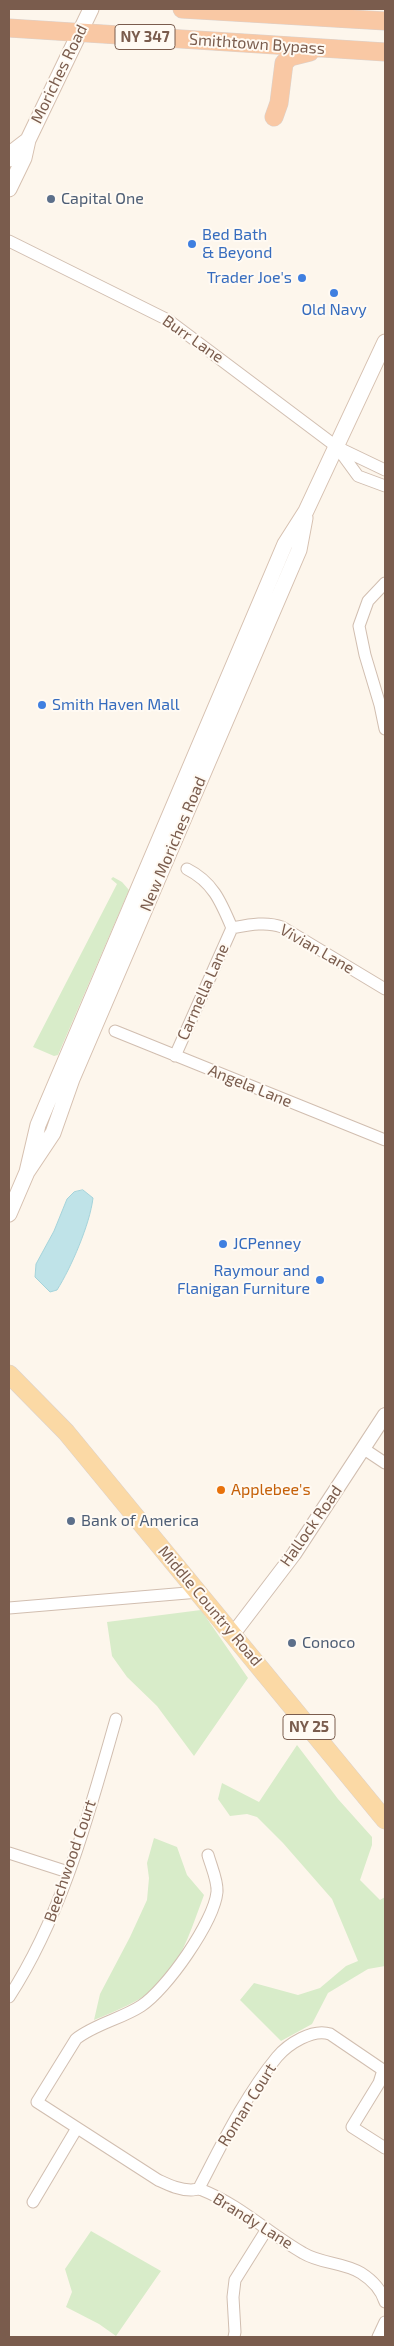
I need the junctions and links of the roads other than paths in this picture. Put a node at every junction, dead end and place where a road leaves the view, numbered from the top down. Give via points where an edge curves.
1 (91, 9) edge
2 (182, 9) edge
3 (207, 10) edge
4 (385, 21) edge
5 (9, 28) edge
6 (80, 33) junction
7 (244, 43) junction
8 (324, 48) junction
9 (385, 52) edge
10 (28, 140) junction
11 (9, 159) edge
12 (9, 189) edge
13 (9, 240) edge
14 (385, 342) edge
15 (337, 446) junction
16 (385, 470) edge
17 (385, 486) edge
18 (385, 583) edge
19 (385, 729) edge
20 (187, 869) dead end
21 (232, 928) junction
22 (385, 989) edge
23 (115, 1031) dead end
24 (175, 1056) junction
25 (385, 1140) edge
26 (9, 1214) edge
27 (9, 1374) edge
28 (385, 1416) edge
29 (364, 1449) junction
30 (385, 1463) edge
31 (199, 1592) junction
32 (9, 1608) edge
33 (234, 1634) junction
34 (116, 1718) dead end
35 (385, 1820) edge
36 (9, 1853) edge
37 (208, 1855) dead end
38 (68, 1872) junction
39 (9, 1997) edge
40 (77, 2128) junction
41 (385, 2148) edge
42 (200, 2188) junction
43 (33, 2202) dead end
44 (267, 2229) junction
45 (385, 2302) edge
46 (385, 2322) edge
47 (234, 2337) edge
48 (378, 2337) edge

1 - 6 main road, Moriches Road
2 - 3 highway, Smithtown Bypass / NY 347
3 - 4 highway, Smithtown Bypass / NY 347
5 - 6 highway, Smithtown Bypass / NY 347
6 - 7 highway, Smithtown Bypass / NY 347
6 - 10 main road, Moriches Road
7 - 8 highway, Smithtown Bypass / NY 347
7 - 8 highway via 268,56 272,62 274,117 280,103 281,74 286,60
8 - 9 highway, Smithtown Bypass / NY 347
10 - 11 main road, Moriches Road
10 - 12 main road, Moriches Road via 24,158
13 - 15 street, Burr Lane via 168,320
14 - 15 main road, New Moriches Road
15 - 16 street
15 - 17 street via 358,476
15 - 26 main road, New Moriches Road via 306,511 285,544 38,1125 27,1172
18 - 19 street via 368,601 359,626
20 - 21 street via 219,896
21 - 22 street, Vivian Lane via 256,924 282,927
21 - 24 street, Carmella Lane
23 - 24 street, Angela Lane
24 - 25 street, Angela Lane
27 - 31 main road, Middle Country Road / NY 25 via 66,1432
28 - 29 street, Hallock Road
29 - 30 street
29 - 33 street, Hallock Road via 294,1554
31 - 32 street
31 - 33 main road, Middle Country Road / NY 25
33 - 35 main road, Middle Country Road / NY 25
34 - 38 street, Beechwood Court
36 - 38 street
37 - 40 street, Brandy Lane via 217,1887 214,1903 205,1926 172,1976 148,2001 76,2040 37,2102
38 - 39 street, Beechwood Court via 41,1943
40 - 42 street, Brandy Lane via 158,2180 174,2187
40 - 43 street
41 - 42 street, Roman Court via 352,2128 380,2083 383,2070 330,2034 320,2031 290,2045 277,2056 255,2088
42 - 44 street, Brandy Lane via 234,2205
44 - 45 street, Brandy Lane via 317,2260 361,2273 379,2288
44 - 47 street via 235,2280
46 - 48 street

